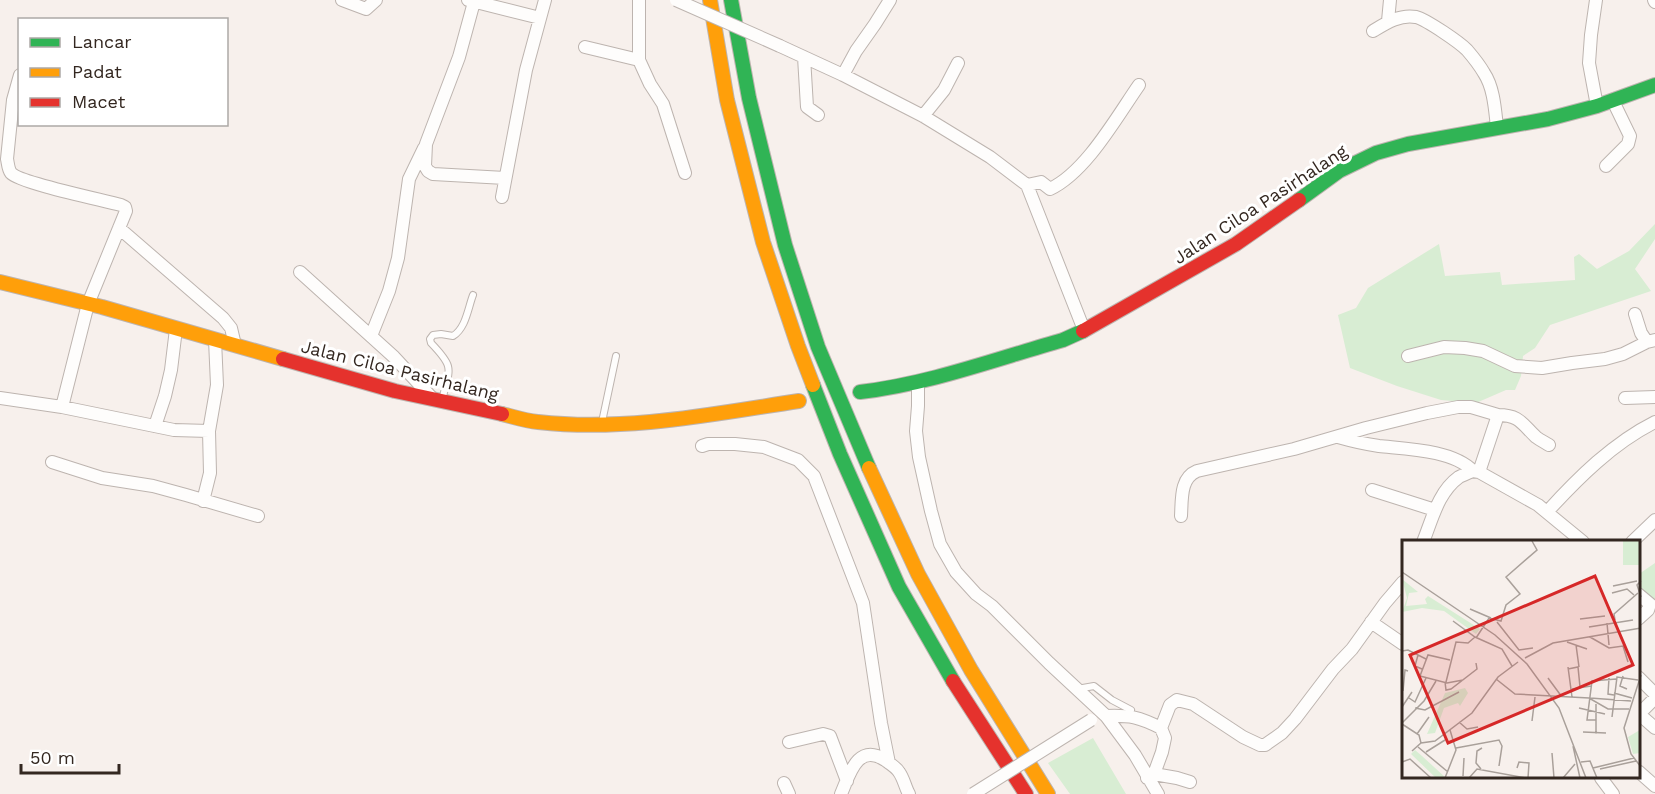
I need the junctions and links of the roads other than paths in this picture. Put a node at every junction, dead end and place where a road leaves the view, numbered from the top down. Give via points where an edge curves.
1 (342, 0) edge
2 (376, 0) edge
3 (545, 0) edge
4 (639, 0) edge
5 (676, 0) edge
6 (710, 0) edge
7 (731, 0) edge
8 (1390, 0) edge
9 (1596, 0) edge
10 (471, 1) edge
11 (886, 2) edge
12 (540, 18) junction
13 (1388, 21) junction
14 (1373, 31) dead end
15 (585, 47) dead end
16 (804, 57) junction
17 (639, 60) junction
18 (958, 63) dead end
19 (843, 75) junction
20 (18, 82) edge
21 (1139, 85) dead end
22 (1655, 85) edge
23 (1613, 101) junction
24 (1597, 106) junction
25 (818, 116) dead end
26 (923, 116) junction
27 (1497, 127) junction
28 (426, 144) junction
29 (1606, 166) dead end
30 (686, 173) dead end
31 (505, 178) junction
32 (1027, 186) junction
33 (502, 197) dead end
34 (119, 228) junction
35 (300, 272) dead end
36 (0, 282) edge
37 (473, 295) dead end
38 (88, 304) junction
39 (1635, 314) dead end
40 (176, 329) junction
41 (1084, 330) junction
42 (371, 336) junction
43 (215, 340) junction
44 (1651, 341) edge
45 (235, 345) junction
46 (616, 356) dead end
47 (1408, 356) dead end
48 (918, 382) junction
49 (860, 392) dead end
50 (1655, 397) edge
51 (0, 398) edge
52 (1625, 398) dead end
53 (438, 400) junction
54 (799, 401) dead end
55 (62, 407) junction
56 (1498, 415) junction
57 (1655, 422) edge
58 (602, 425) junction
59 (155, 426) junction
60 (209, 432) junction
61 (1337, 437) junction
62 (1549, 445) dead end
63 (702, 446) dead end
64 (52, 462) dead end
65 (1476, 472) junction
66 (1372, 490) dead end
67 (203, 501) junction
68 (1435, 510) junction
69 (1546, 512) junction
70 (258, 516) dead end
71 (1180, 516) dead end
72 (1655, 520) edge
73 (1424, 540) edge
74 (1581, 540) edge
75 (1634, 540) edge
76 (1402, 583) edge
77 (1640, 596) edge
78 (1640, 617) edge
79 (1371, 622) junction
80 (1402, 643) edge
81 (1640, 679) edge
82 (1077, 689) junction
83 (1655, 696) edge
84 (1131, 710) dead end
85 (1640, 714) edge
86 (1099, 716) junction
87 (1640, 716) edge
88 (1161, 728) junction
89 (1655, 728) edge
90 (789, 742) dead end
91 (889, 763) junction
92 (1640, 773) edge
93 (1151, 776) junction
94 (1602, 779) edge
95 (847, 781) junction
96 (1190, 782) dead end
97 (1655, 786) edge
98 (841, 794) edge
99 (909, 794) edge
100 (973, 794) edge
101 (1026, 794) edge
102 (1048, 794) edge
103 (1158, 794) edge
104 (1613, 794) edge

1 - 2 street via 366,9
3 - 12 street
4 - 17 street
5 - 16 street, bridge
6 - 101 main road via 727,100 763,242 840,454 900,587 947,671
7 - 102 main road via 748,98 785,245 818,346 918,574 971,670
8 - 13 street
9 - 24 street via 1589,63
10 - 12 street
10 - 28 street via 459,57
11 - 19 street
12 - 31 street
13 - 14 street
13 - 27 street via 1417,17 1467,50 1485,74
15 - 17 street
16 - 19 street
16 - 25 street via 807,106
17 - 30 street via 663,104
18 - 26 street via 944,90
19 - 26 street
20 - 34 street via 7,159 11,174 121,205 126,211
21 - 32 street via 1079,169 1050,189 1041,182
22 - 23 main road, Jalan Ciloa Pasirhalang
23 - 24 main road, Jalan Ciloa Pasirhalang
23 - 29 street via 1630,136 1628,144
24 - 27 main road, Jalan Ciloa Pasirhalang
26 - 32 street via 990,157
27 - 41 main road, Jalan Ciloa Pasirhalang via 1408,144 1347,166 1236,244
28 - 31 street via 425,166 433,174
28 - 42 street via 409,179 398,258
31 - 33 street
32 - 41 street
34 - 38 street
34 - 45 street via 223,318 231,328
35 - 42 street
36 - 38 main road, Jalan Ciloa Pasirhalang
37 - 53 lane via 462,328 453,336 441,333 430,339 450,369
38 - 40 main road, Jalan Ciloa Pasirhalang
38 - 55 street
39 - 44 street via 1641,333
40 - 43 main road, Jalan Ciloa Pasirhalang
40 - 59 street via 171,370
41 - 48 main road, Jalan Ciloa Pasirhalang via 1055,343
42 - 53 street
43 - 45 main road, Jalan Ciloa Pasirhalang
43 - 60 street via 217,385
44 - 47 street via 1605,359 1542,368 1515,366 1483,351 1465,348 1444,347
45 - 53 main road, Jalan Ciloa Pasirhalang
46 - 58 lane
48 - 49 main road, Jalan Ciloa Pasirhalang
48 - 82 street via 919,457 940,544 956,572 976,594
50 - 52 street
51 - 55 street
53 - 58 main road, Jalan Ciloa Pasirhalang via 537,422
54 - 58 main road, Jalan Ciloa Pasirhalang via 682,419
55 - 59 street
56 - 61 street via 1458,407
56 - 62 street via 1515,417
56 - 65 street
57 - 69 street via 1578,478
59 - 60 street
60 - 67 street via 210,473
61 - 65 street via 1423,451 1455,460
61 - 71 street via 1190,474 1184,483
63 - 91 street via 764,447 798,460 814,476 864,603
64 - 67 street
65 - 68 street via 1459,477
65 - 69 street
66 - 68 street
67 - 70 street
68 - 73 street
69 - 74 street
72 - 75 street
76 - 79 street
77 - 78 street via 1650,604
79 - 80 street
79 - 88 street via 1295,718 1265,745 1242,737 1193,704 1177,700 1170,705
81 - 83 street
82 - 84 lane via 1094,686
82 - 86 street
83 - 85 street
86 - 88 street via 1143,719
86 - 93 street
86 - 100 street, bridge
87 - 89 street
88 - 93 street via 1165,738
90 - 95 street via 830,736
91 - 95 street via 878,756 861,758
91 - 99 street via 899,771
92 - 97 street
93 - 96 street
93 - 103 street
94 - 104 street
95 - 98 street

